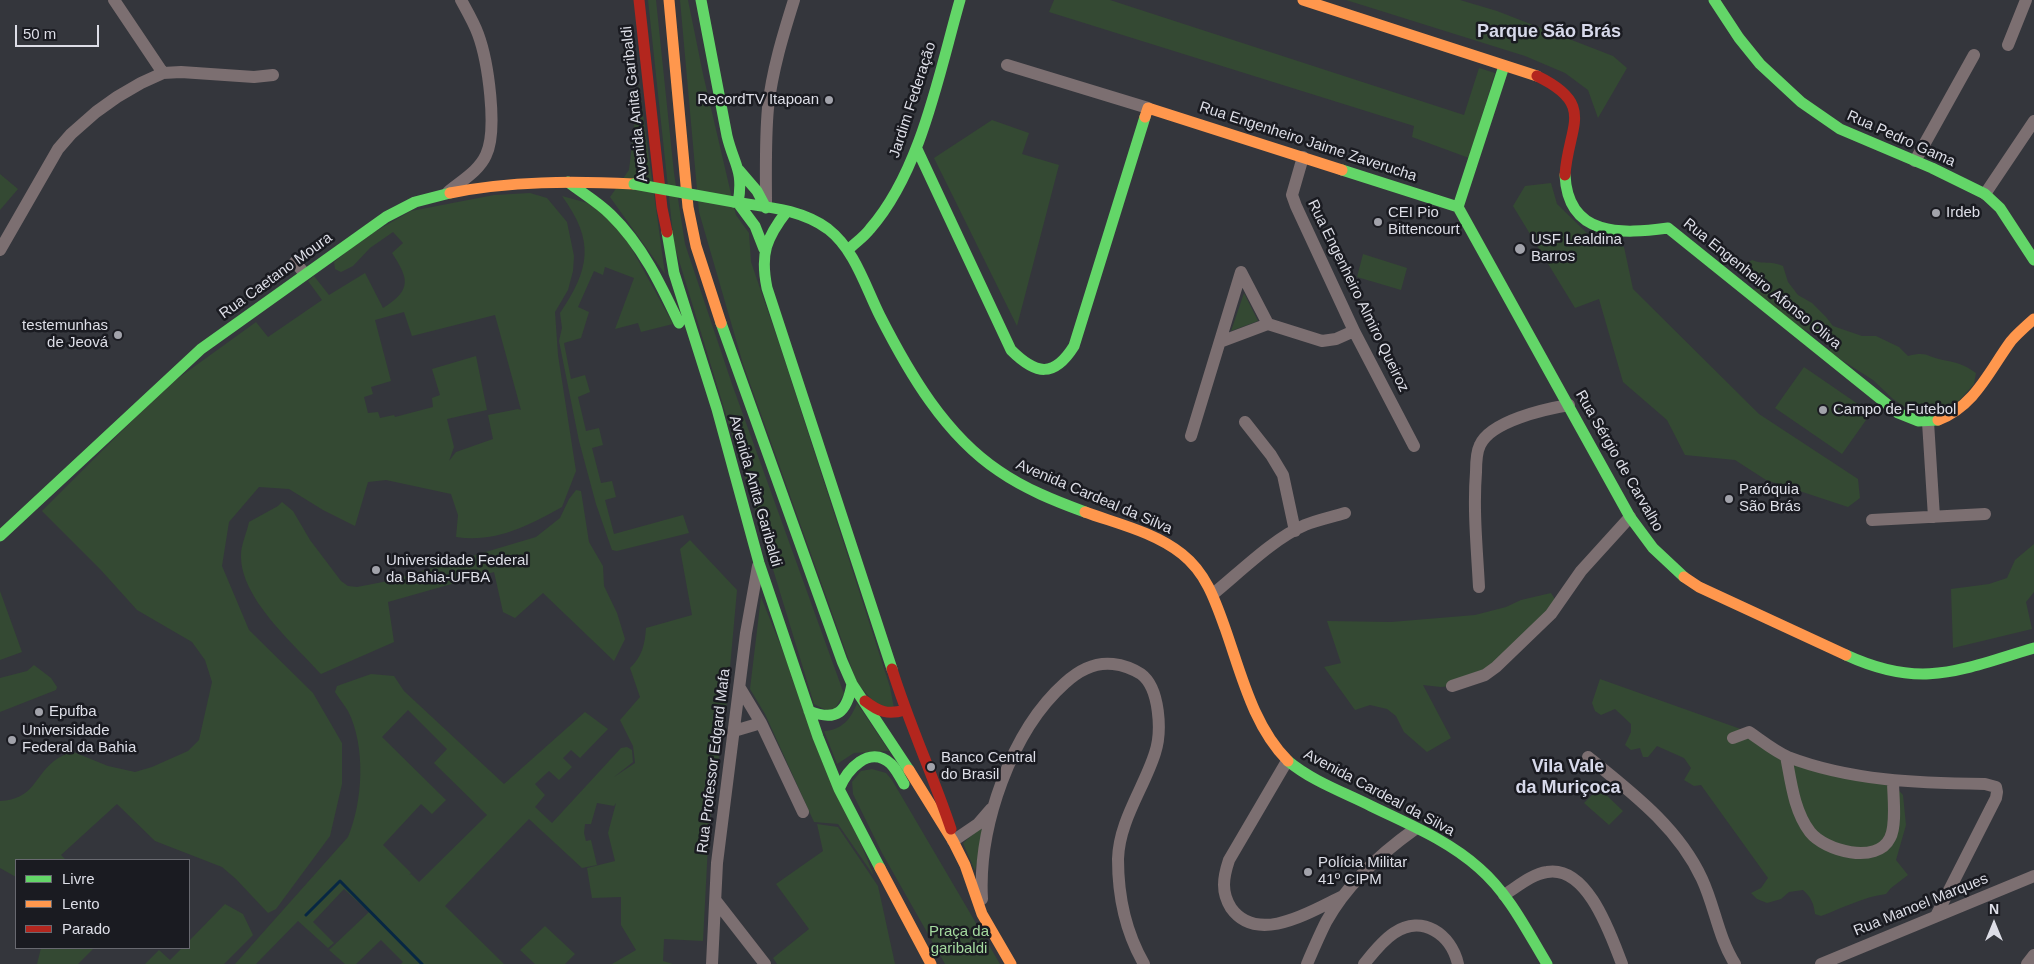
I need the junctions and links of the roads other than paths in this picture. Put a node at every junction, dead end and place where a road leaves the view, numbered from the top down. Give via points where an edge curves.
1 (114, 0) edge
2 (461, 0) edge
3 (639, 0) edge
4 (669, 0) edge
5 (701, 0) edge
6 (794, 0) edge
7 (960, 0) edge
8 (1303, 0) edge
9 (1714, 0) edge
10 (2026, 0) edge
11 (2008, 45) dead end
12 (1974, 55) dead end
13 (1007, 65) dead end
14 (1504, 66) junction
15 (163, 72) junction
16 (273, 75) dead end
17 (1148, 108) junction
18 (2034, 121) edge
19 (917, 149) junction
20 (1303, 157) junction
21 (1915, 161) junction
22 (739, 170) junction
23 (568, 182) junction
24 (446, 193) junction
25 (1985, 194) junction
26 (736, 203) junction
27 (1458, 207) junction
28 (766, 208) junction
29 (787, 211) junction
30 (764, 249) junction
31 (0, 250) edge
32 (848, 250) junction
33 (2034, 260) edge
34 (294, 262) dead end
35 (305, 274) junction
36 (2034, 319) edge
37 (1268, 324) junction
38 (1354, 331) junction
39 (1220, 342) junction
40 (705, 376) junction
41 (1569, 405) junction
42 (1245, 422) dead end
43 (1928, 422) junction
44 (1191, 436) dead end
45 (1414, 446) dead end
46 (1345, 513) dead end
47 (1985, 514) dead end
48 (1630, 517) junction
49 (1934, 517) junction
50 (1872, 520) dead end
51 (1295, 531) junction
52 (0, 536) edge
53 (759, 563) junction
54 (1479, 587) dead end
55 (1213, 594) junction
56 (2034, 648) edge
57 (852, 684) junction
58 (1452, 686) dead end
59 (740, 688) junction
60 (861, 698) junction
61 (904, 710) junction
62 (809, 711) junction
63 (761, 723) junction
64 (734, 731) junction
65 (1733, 738) dead end
66 (1786, 756) junction
67 (1588, 757) dead end
68 (1287, 761) junction
69 (1893, 781) junction
70 (839, 789) junction
71 (917, 804) dead end
72 (994, 804) junction
73 (803, 812) dead end
74 (1416, 828) junction
75 (953, 842) junction
76 (947, 855) dead end
77 (2034, 876) edge
78 (1504, 895) junction
79 (1343, 896) junction
80 (716, 901) junction
81 (982, 914) junction
82 (1936, 916) junction
83 (920, 943) junction
84 (2034, 955) edge
85 (712, 964) edge
86 (765, 964) edge
87 (919, 964) edge
88 (932, 964) edge
89 (1011, 964) edge
90 (1144, 964) edge
91 (1307, 964) edge
92 (1364, 964) edge
93 (1458, 964) edge
94 (1547, 964) edge
95 (1622, 964) edge
96 (1735, 964) edge
97 (1821, 964) edge
98 (2027, 964) edge

1 - 15 street
2 - 24 street via 478,34 491,105 490,144 477,169
3 - 40 main road, Avenida Anita Garibaldi via 667,238 674,273
4 - 57 main road, Avenida Anita Garibaldi via 686,188 696,246 723,330
5 - 22 main road via 728,139
6 - 28 street via 776,59 768,106
7 - 19 main road, Jardim Federação
8 - 14 main road, Rua Engenheiro Afonso Oliva
9 - 21 main road, Rua Pedro Gama via 1760,64 1813,111 1840,129
10 - 11 street
12 - 21 street
13 - 17 street, Rua Engenheiro Jaime Zaverucha
14 - 27 main road
14 - 43 main road, Rua Engenheiro Afonso Oliva via 1551,82 1570,101 1576,122 1565,180 1569,198 1580,215 1602,229 1618,232 1668,228 1898,413 1908,419
15 - 16 street via 254,77
15 - 31 street via 117,97 71,134 58,149
17 - 19 main road via 1074,346 1068,358 1051,370 1029,367 1012,350
17 - 20 main road, Rua Engenheiro Jaime Zaverucha
18 - 25 street
19 - 32 main road, Jardim Federação via 890,203 870,230
20 - 27 main road, Rua Engenheiro Jaime Zaverucha
20 - 38 street, Rua Engenheiro Almiro Queiroz via 1292,195
21 - 25 main road, Rua Pedro Gama
22 - 26 main road via 741,185
22 - 28 main road via 757,191
23 - 24 main road, Rua Caetano Moura via 497,185
23 - 26 main road, Rua Caetano Moura, bridge via 634,184
23 - 40 main road via 624,230 664,293
24 - 35 main road, Rua Caetano Moura via 392,212
25 - 33 main road, Rua Pedro Gama via 2000,208
26 - 28 main road, Avenida Cardeal da Silva
26 - 30 main road, Avenida Anita Garibaldi via 755,226
27 - 41 main road, Rua Sérgio de Carvalho
28 - 29 main road, Avenida Cardeal da Silva
29 - 30 main road, Avenida Anita Garibaldi via 773,229
29 - 32 main road, Avenida Cardeal da Silva via 816,221
30 - 61 main road, Avenida Anita Garibaldi via 767,288
32 - 55 main road, Avenida Cardeal da Silva via 908,367 958,435 982,458 1030,488 1166,543 1185,556
34 - 35 street
35 - 52 main road, Rua Caetano Moura via 201,349
36 - 43 main road via 2012,341 1969,401 1945,418
37 - 38 street via 1322,341 1336,340
37 - 39 street
37 - 39 street via 1241,272
38 - 45 street, Rua Engenheiro Almiro Queiroz
39 - 44 street
40 - 53 main road, Avenida Anita Garibaldi
41 - 48 main road, Rua Sérgio de Carvalho
41 - 54 street via 1515,419 1480,444 1474,510
42 - 51 street via 1283,474
43 - 49 street
46 - 51 street
47 - 49 street
48 - 56 main road, Rua Sérgio de Carvalho via 1657,554 1699,587 1866,664 1924,675 1961,669
48 - 58 street via 1581,571 1551,614 1496,667 1485,675
49 - 50 street
51 - 55 street
53 - 59 street, Rua Professor Edgard Mafa
53 - 62 main road, Avenida Anita Garibaldi
55 - 68 main road, Avenida Cardeal da Silva via 1258,713
57 - 60 main road, Avenida Anita Garibaldi
57 - 62 main road via 849,700 839,714 819,716
59 - 63 street
59 - 64 street, Rua Professor Edgard Mafa
60 - 61 main road, Avenida Anita Garibaldi via 885,714
60 - 75 main road, Avenida Anita Garibaldi via 904,760
61 - 75 main road, Avenida Anita Garibaldi via 939,794
62 - 70 main road, Avenida Anita Garibaldi
63 - 64 street
63 - 73 street
64 - 80 street, Rua Professor Edgard Mafa via 717,863
65 - 66 street via 1749,732
66 - 69 street via 1838,771
66 - 69 street via 1803,821 1818,841 1836,850 1871,852 1888,842 1893,823
67 - 96 street via 1630,791 1683,845 1702,879 1720,936
68 - 74 main road, Avenida Cardeal da Silva
68 - 79 street via 1229,860 1223,887 1226,900 1246,921 1275,925
69 - 82 street via 1996,787 1997,792
70 - 71 main road via 847,771 857,762 880,758 896,771
70 - 83 main road, Avenida Anita Garibaldi
72 - 75 street via 978,824
72 - 81 street via 982,866
72 - 90 street via 1026,730 1040,709 1068,680 1100,664 1128,667 1142,675 1156,699 1156,751 1125,826 1118,859 1125,923
74 - 78 main road, Avenida Cardeal da Silva via 1470,860
74 - 79 street via 1374,861
75 - 81 main road, Avenida Anita Garibaldi via 965,865
76 - 81 main road
77 - 82 street, Rua Manoel Marques
78 - 94 main road, Avenida Cardeal da Silva
78 - 95 street via 1547,872 1568,876 1596,904
79 - 91 street via 1326,922
80 - 85 street, Rua Professor Edgard Mafa
80 - 86 street
81 - 89 main road, Avenida Anita Garibaldi
82 - 97 street, Rua Manoel Marques
83 - 87 main road
83 - 88 main road, Avenida Anita Garibaldi
84 - 98 street
92 - 93 street via 1389,936 1414,926 1430,928 1446,938

